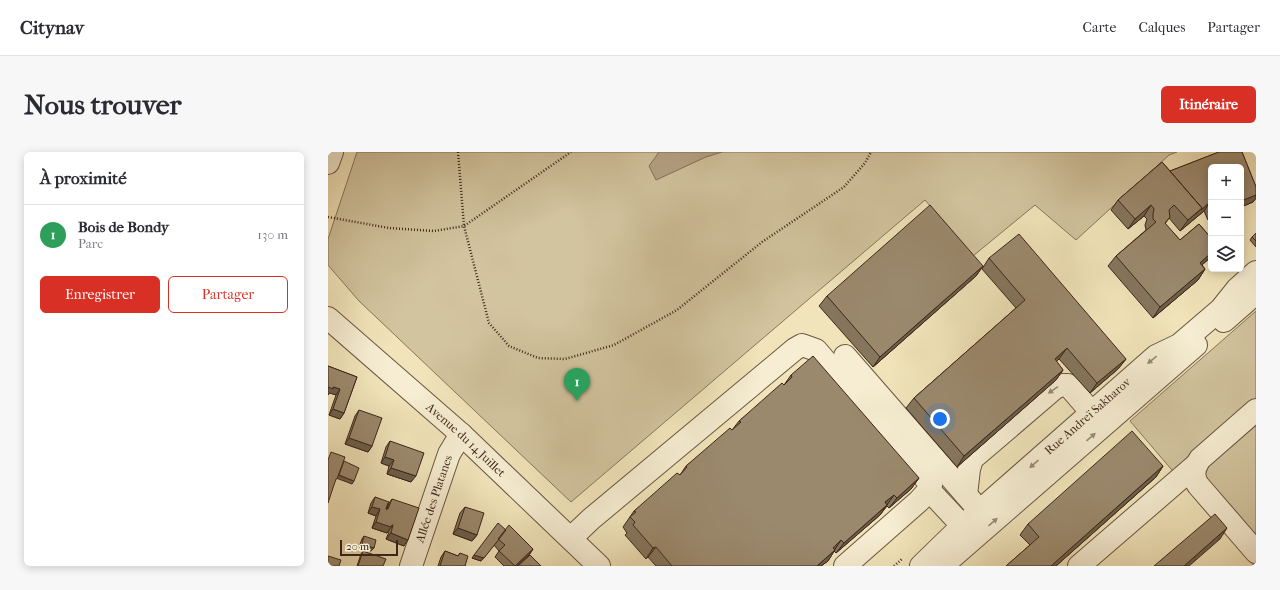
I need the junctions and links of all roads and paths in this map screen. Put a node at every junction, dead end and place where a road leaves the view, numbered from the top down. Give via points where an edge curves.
1 (458, 152) edge
2 (571, 152) edge
3 (871, 152) edge
4 (328, 217) edge
5 (464, 226) junction
6 (1256, 272) edge
7 (1256, 293) edge
8 (328, 318) edge
9 (845, 356) dead end
10 (1256, 410) edge
11 (1092, 413) junction
12 (461, 434) junction
13 (1196, 465) junction
14 (929, 490) junction
15 (966, 495) junction
16 (980, 511) junction
17 (968, 533) junction
18 (571, 538) junction
19 (1256, 552) edge
20 (411, 566) edge
21 (599, 566) edge
22 (846, 566) edge
23 (921, 566) edge
24 (942, 566) edge
25 (1079, 566) edge

1 - 5 path
2 - 5 path
3 - 5 path via 844,187 762,242 677,310 614,345 564,359 538,358 509,346 489,323
4 - 5 path via 389,228 434,231
6 -> 11 street, Rue Andreï Sakharov via 1237,289 1221,309 1185,340 1156,356
17 -> 7 street, Rue Andreï Sakharov
8 - 12 street, Avenue du 14 Juillet
9 - 15 street
10 - 13 street
11 -> 15 street via 1068,385 1055,388 972,459
11 -> 16 street, Rue Andreï Sakharov
12 - 18 street, Avenue du 14 Juillet
12 - 20 street, Allée des Platanes via 449,454
13 - 19 street via 1194,480
13 - 25 street
14 - 17 street
14 - 18 street via 930,482 816,350 802,345
14 - 22 street via 919,502
15 - 16 street
16 - 17 street, Rue Andreï Sakharov
17 - 23 street, Rue Andreï Sakharov
17 - 24 street, Rue Andreï Sakharov
18 - 21 street, Avenue du 14 Juillet

